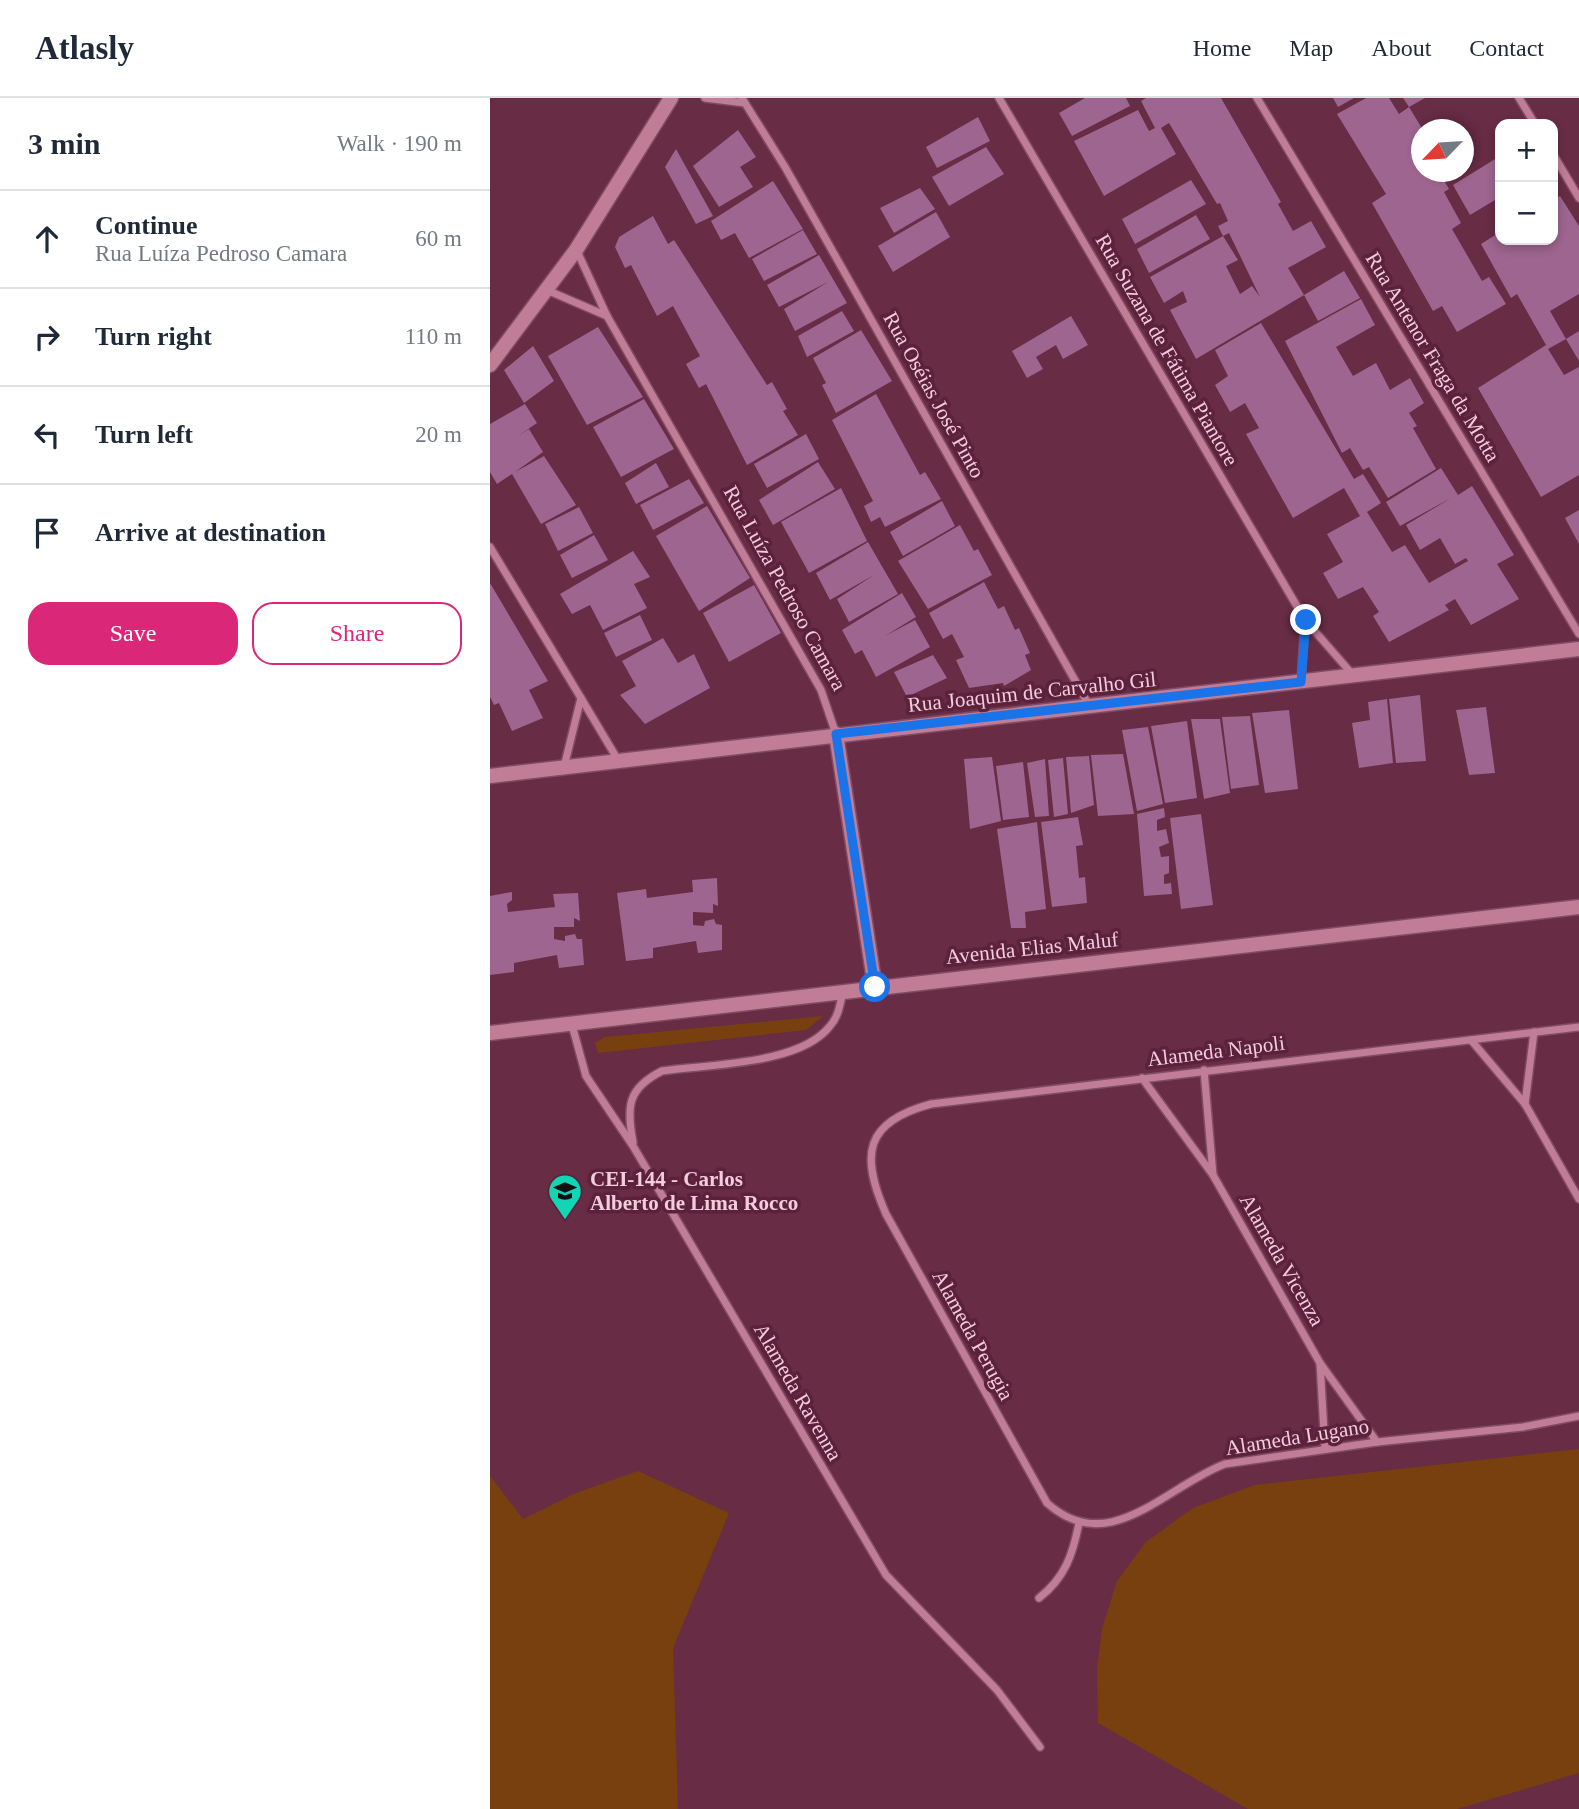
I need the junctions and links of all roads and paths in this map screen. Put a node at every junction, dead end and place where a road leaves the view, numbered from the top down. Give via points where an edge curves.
1 (671, 98) edge
2 (705, 98) edge
3 (999, 98) edge
4 (1257, 98) edge
5 (1519, 98) edge
6 (743, 101) edge
7 (1532, 119) edge
8 (1558, 162) edge
9 (1579, 198) edge
10 (576, 250) junction
11 (549, 291) junction
12 (607, 316) junction
13 (490, 365) edge
14 (490, 547) edge
15 (1306, 620) junction
16 (1579, 634) edge
17 (1579, 649) edge
18 (1353, 676) junction
19 (1301, 682) junction
20 (581, 698) junction
21 (1090, 707) junction
22 (836, 734) junction
23 (618, 760) junction
24 (564, 767) junction
25 (490, 776) edge
26 (1579, 907) edge
27 (875, 987) junction
28 (843, 991) junction
29 (572, 1025) junction
30 (1579, 1027) edge
31 (1534, 1032) junction
32 (490, 1033) edge
33 (1471, 1040) junction
34 (1204, 1070) junction
35 (1142, 1078) junction
36 (1525, 1104) junction
37 (872, 1144) joint
38 (633, 1146) junction
39 (1213, 1175) junction
40 (1579, 1199) edge
41 (1320, 1363) junction
42 (1579, 1416) edge
43 (1377, 1442) junction
44 (1325, 1450) junction
45 (1079, 1523) junction
46 (1039, 1598) dead end
47 (1040, 1746) dead end

1 - 10 street
2 - 6 street, Rua Oséias José Pinto
3 - 15 street, Rua Suzana de Fátima Piantore
4 - 16 street, Rua Antenor Fraga da Motta
5 - 7 street
6 - 21 street, Rua Oséias José Pinto via 785,167
8 - 9 street
10 - 11 street
10 - 12 street, Rua Luíza Pedroso Camara
11 - 12 street
11 - 13 street
12 - 22 street, Rua Luíza Pedroso Camara via 821,690
14 - 20 street
15 - 18 street, Rua Suzana de Fátima Piantore
15 - 19 street
17 - 18 street, Rua Joaquim de Carvalho Gil
18 - 19 street, Rua Joaquim de Carvalho Gil
19 - 21 street, Rua Joaquim de Carvalho Gil
20 - 23 street
20 - 24 street
21 - 22 street, Rua Joaquim de Carvalho Gil
22 - 23 street, Rua Joaquim de Carvalho Gil
22 - 27 street, Rua Luíza Pedroso Camara
23 - 24 street, Rua Joaquim de Carvalho Gil
24 - 25 street, Rua Joaquim de Carvalho Gil
26 - 27 street, Avenida Elias Maluf
27 - 28 street, Avenida Elias Maluf
28 - 29 street, Avenida Elias Maluf
28 - 38 street via 830,1028 790,1053 663,1071 643,1080 629,1108
29 - 32 street, Avenida Elias Maluf
29 - 38 street, Alameda Ravenna via 586,1076
30 - 31 street, Alameda Napoli
31 - 33 street, Alameda Napoli
31 - 36 street
33 - 34 street, Alameda Napoli
33 - 36 street
34 - 35 street, Alameda Napoli
34 - 39 street, Alameda Vicenza
35 - 37 street, Alameda Napoli via 931,1104 903,1112 883,1126
35 - 39 street, Alameda Vicenza
36 - 40 street
37 - 45 street, Alameda Perugia via 871,1175 886,1214 1047,1503
38 - 47 street, Alameda Ravenna via 886,1575 997,1690
39 - 41 street, Alameda Vicenza
41 - 43 street, Alameda Vicenza
41 - 44 street, Alameda Vicenza
42 - 43 street, Alameda Lugano via 1522,1427
43 - 44 street, Alameda Lugano
44 - 45 street, Alameda Lugano via 1225,1464 1120,1521
45 - 46 street via 1064,1571

